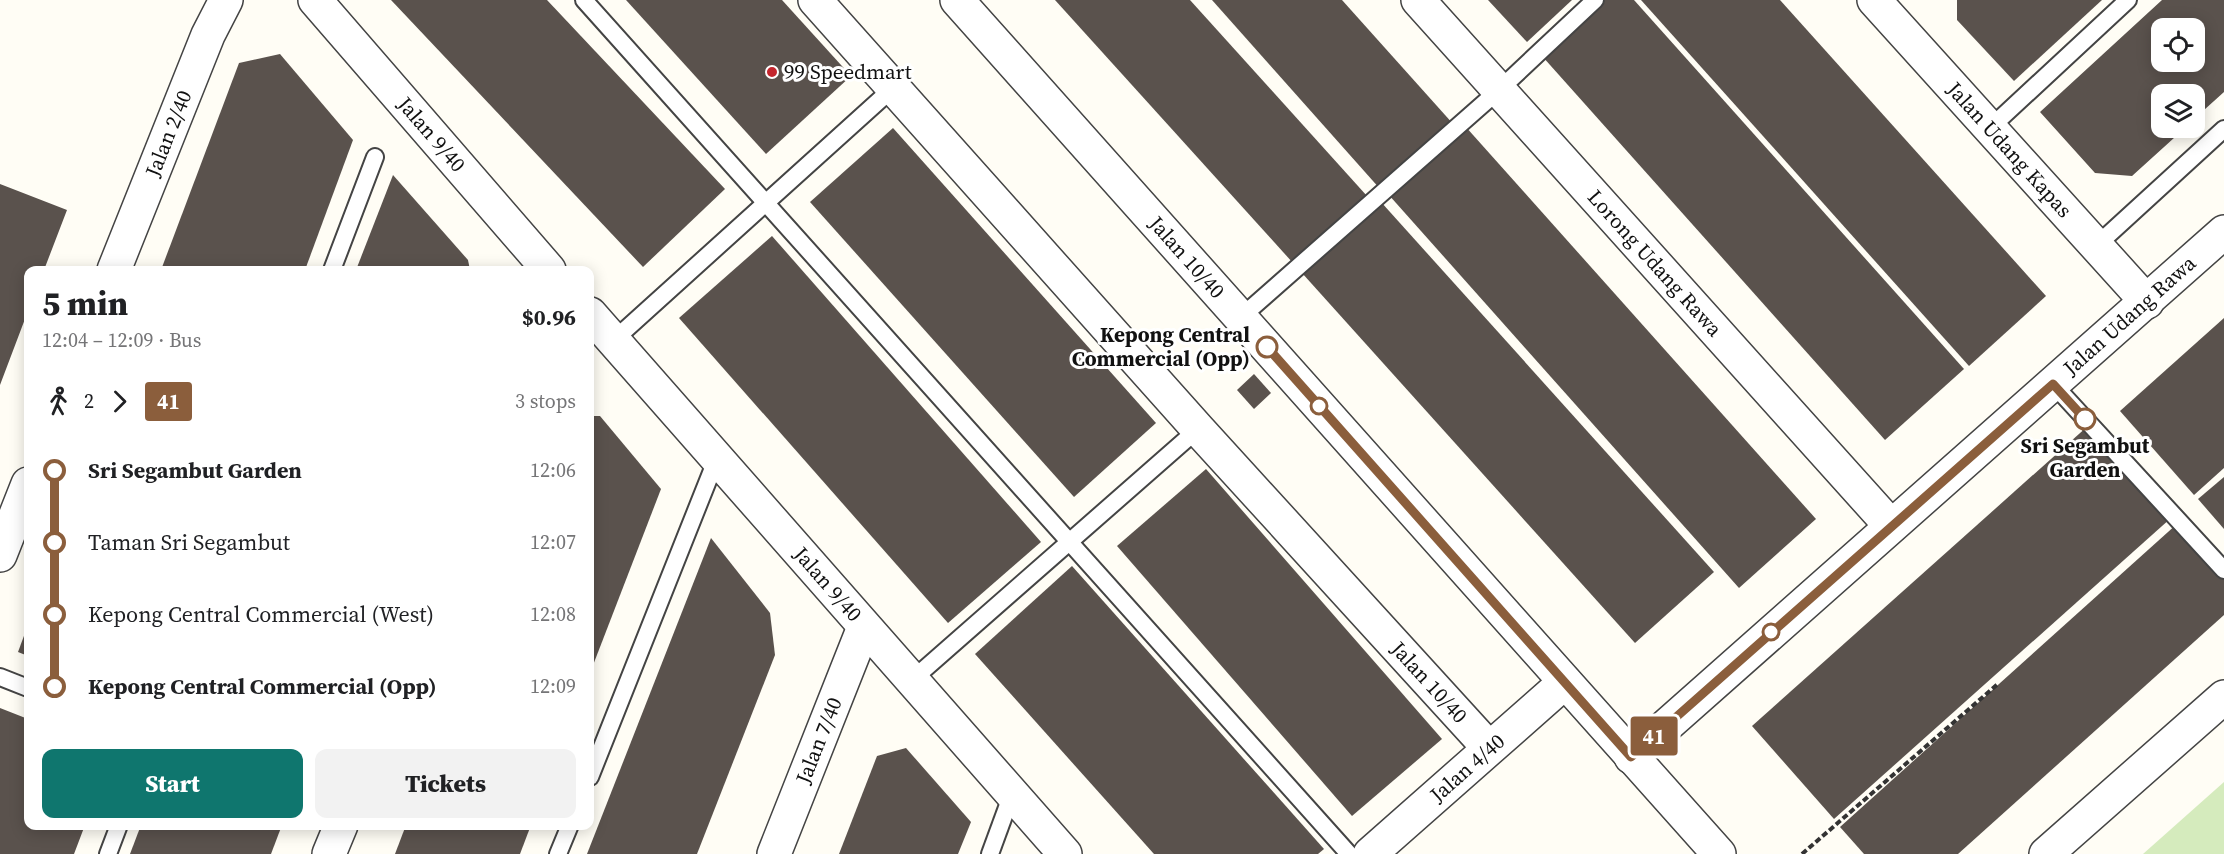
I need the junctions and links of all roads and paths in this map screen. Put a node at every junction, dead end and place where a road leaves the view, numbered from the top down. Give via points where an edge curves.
1 (226, 0) edge
2 (315, 0) edge
3 (584, 0) edge
4 (815, 0) edge
5 (957, 0) edge
6 (1418, 0) edge
7 (1595, 0) edge
8 (1874, 0) edge
9 (2128, 0) edge
10 (893, 88) junction
11 (1499, 90) junction
12 (1990, 128) junction
13 (2224, 129) edge
14 (375, 157) dead end
15 (766, 203) junction
16 (2224, 232) edge
17 (2096, 246) junction
18 (116, 266) edge
19 (334, 266) edge
20 (546, 266) edge
21 (2146, 302) junction
22 (594, 318) edge
23 (1240, 318) junction
24 (614, 339) junction
25 (2053, 384) junction
26 (1198, 429) junction
27 (717, 458) junction
28 (24, 494) edge
29 (1891, 526) junction
30 (1070, 543) junction
31 (0, 555) edge
32 (2224, 570) edge
33 (864, 627) junction
34 (0, 677) edge
35 (912, 680) junction
36 (1565, 682) junction
37 (1998, 683) dead end
38 (24, 686) edge
39 (2224, 697) edge
40 (1489, 748) junction
41 (1631, 757) junction
42 (594, 767) edge
43 (1012, 794) junction
44 (117, 830) edge
45 (339, 830) edge
46 (568, 830) edge
47 (108, 854) edge
48 (329, 854) edge
49 (558, 854) edge
50 (774, 854) edge
51 (990, 854) edge
52 (1065, 854) edge
53 (1348, 854) edge
54 (1370, 854) edge
55 (1719, 854) edge
56 (1802, 854) edge
57 (2046, 854) edge

1 - 18 street, Jalan 2/40 via 208,35
2 - 20 street, Jalan 9/40
3 - 15 lane
4 - 10 street, Jalan 10/40
5 - 23 street, Jalan 10/40
6 - 11 street, Lorong Udang Rawa
7 - 11 lane
8 - 12 street, Jalan Udang Kapas
9 - 12 lane
10 - 15 lane
10 - 26 street, Jalan 10/40
11 - 23 lane
11 - 29 street, Lorong Udang Rawa
12 - 17 street, Jalan Udang Kapas
13 - 17 lane
14 - 19 lane
15 - 24 lane
15 - 30 lane
16 - 21 street, Jalan Udang Rawa
17 - 21 street, Jalan Udang Kapas
21 - 25 street, Jalan Udang Rawa
22 - 24 street, Jalan 9/40
23 - 36 street, Jalan 10/40
24 - 27 street, Jalan 9/40
25 - 29 street, Jalan Udang Rawa
25 - 32 lane
26 - 30 lane
26 - 40 street, Jalan 10/40
27 - 33 street, Jalan 9/40
27 - 42 lane
28 - 31 street
29 - 41 street, Jalan Udang Rawa
30 - 35 lane
30 - 53 lane
33 - 35 street, Jalan 9/40
33 - 50 street, Jalan 7/40
34 - 38 lane
35 - 43 street, Jalan 9/40
36 - 40 street, Jalan 4/40
36 - 41 street, Jalan 10/40
37 - 56 path
39 - 57 street
40 - 54 street, Jalan 4/40
41 - 55 street, Jalan 10/40
43 - 51 lane
43 - 52 street, Jalan 9/40
44 - 47 lane
45 - 48 street
46 - 49 lane

